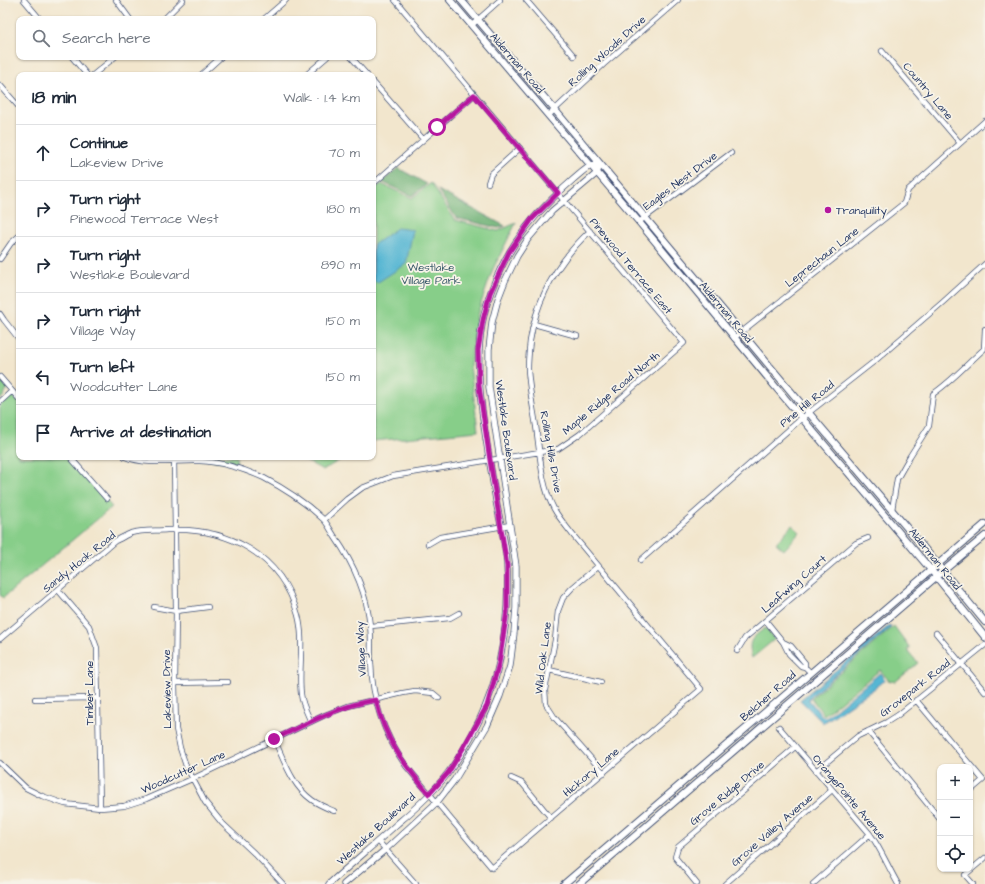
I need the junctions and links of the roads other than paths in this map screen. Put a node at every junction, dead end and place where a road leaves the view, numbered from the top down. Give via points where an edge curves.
1 (24, 0) edge
2 (116, 0) edge
3 (183, 0) edge
4 (286, 0) edge
5 (395, 0) edge
6 (450, 0) edge
7 (461, 0) edge
8 (500, 0) edge
9 (526, 0) edge
10 (678, 0) edge
11 (37, 16) edge
12 (128, 16) edge
13 (167, 16) edge
14 (267, 16) edge
15 (478, 20) junction
16 (472, 25) junction
17 (882, 51) dead end
18 (574, 56) dead end
19 (74, 60) edge
20 (111, 60) edge
21 (218, 60) edge
22 (324, 60) edge
23 (354, 60) edge
24 (84, 72) edge
25 (97, 72) edge
26 (204, 72) edge
27 (310, 72) edge
28 (364, 72) edge
29 (0, 85) edge
30 (376, 85) edge
31 (474, 95) junction
32 (16, 104) edge
33 (555, 110) junction
34 (549, 115) junction
35 (985, 121) edge
36 (423, 139) junction
37 (960, 143) junction
38 (520, 148) junction
39 (731, 153) dead end
40 (591, 165) junction
41 (600, 165) junction
42 (597, 173) junction
43 (376, 181) edge
44 (488, 183) dead end
45 (558, 193) junction
46 (565, 200) junction
47 (646, 218) junction
48 (639, 222) junction
49 (590, 231) junction
50 (16, 239) edge
51 (0, 259) edge
52 (985, 264) edge
53 (0, 314) edge
54 (534, 324) junction
55 (985, 329) edge
56 (741, 333) junction
57 (16, 335) edge
58 (577, 336) dead end
59 (734, 338) junction
60 (684, 343) joint
61 (0, 377) edge
62 (12, 391) junction
63 (16, 396) edge
64 (0, 402) edge
65 (809, 414) junction
66 (802, 418) junction
67 (540, 453) junction
68 (500, 459) junction
69 (73, 460) edge
70 (136, 460) edge
71 (156, 460) edge
72 (174, 460) edge
73 (188, 460) edge
74 (490, 460) junction
75 (107, 499) dead end
76 (892, 510) junction
77 (324, 520) junction
78 (985, 524) edge
79 (510, 526) junction
80 (501, 527) junction
81 (174, 530) junction
82 (985, 536) edge
83 (868, 538) dead end
84 (428, 544) dead end
85 (641, 560) dead end
86 (938, 564) junction
87 (598, 566) junction
88 (931, 570) junction
89 (942, 572) junction
90 (936, 577) junction
91 (58, 590) junction
92 (154, 607) dead end
93 (208, 607) dead end
94 (176, 611) junction
95 (459, 613) dead end
96 (766, 621) junction
97 (985, 622) edge
98 (370, 626) junction
99 (936, 633) dead end
100 (985, 637) edge
101 (0, 639) edge
102 (784, 642) junction
103 (985, 645) edge
104 (794, 650) junction
105 (737, 651) dead end
106 (789, 654) junction
107 (961, 664) junction
108 (805, 667) junction
109 (550, 670) junction
110 (811, 673) junction
111 (817, 680) junction
112 (228, 682) dead end
113 (601, 682) dead end
114 (175, 683) junction
115 (701, 689) joint
116 (985, 692) edge
117 (97, 698) junction
118 (440, 698) dead end
119 (35, 699) dead end
120 (376, 700) junction
121 (916, 700) junction
122 (311, 722) junction
123 (779, 727) dead end
124 (868, 731) junction
125 (274, 739) junction
126 (795, 747) junction
127 (0, 763) edge
128 (970, 764) edge
129 (973, 768) edge
130 (816, 771) junction
131 (604, 773) junction
132 (192, 778) junction
133 (511, 778) dead end
134 (973, 788) edge
135 (832, 790) junction
136 (429, 794) junction
137 (437, 802) junction
138 (100, 808) junction
139 (334, 812) dead end
140 (937, 816) edge
141 (551, 818) junction
142 (870, 834) junction
143 (378, 841) junction
144 (386, 849) junction
145 (985, 858) edge
146 (492, 868) joint
147 (283, 884) edge
148 (329, 884) edge
149 (344, 884) edge
150 (416, 884) edge
151 (564, 884) edge
152 (579, 884) edge
153 (697, 884) edge
154 (724, 884) edge
155 (812, 884) edge
156 (898, 884) edge
157 (973, 884) edge

1 - 11 street
2 - 12 street
3 - 13 street
4 - 14 street
5 - 31 street, Pinewood Terrace East
6 - 16 main road, Alderman Road
7 - 15 main road, Alderman Road
8 - 15 street
9 - 18 street
10 - 33 street, Rolling Woods Drive
15 - 16 street
15 - 33 main road, Alderman Road
16 - 34 main road, Alderman Road
17 - 37 street, Country Lane
19 - 24 street
20 - 25 street
21 - 26 street
22 - 27 street
23 - 28 street
29 - 32 street
30 - 36 street
31 - 36 street
31 - 38 street, Pinewood Terrace East
33 - 34 street, Rolling Woods Drive
33 - 41 main road, Alderman Road
34 - 40 main road, Alderman Road
35 - 37 street, Leprechaun Lane
36 - 43 street
37 - 56 street, Leprechaun Lane via 908,190 904,203
38 - 44 street via 491,174
38 - 45 street, Pinewood Terrace East
39 - 47 street, Eagles Nest Drive
40 - 41 street
40 - 42 main road, Alderman Road
40 - 45 street, Westlake Boulevard
41 - 42 street, Westlake Boulevard
41 - 47 main road, Alderman Road
42 - 46 street, Westlake Boulevard
42 - 48 main road, Alderman Road
45 - 46 street, Pinewood Terrace East
45 - 74 street, Westlake Boulevard via 532,219 509,252 490,293 483,320 478,350 479,386
46 - 49 street, Pinewood Terrace East
46 - 68 street, Westlake Boulevard via 538,227 517,256 498,299 492,322 489,387
47 - 48 street, Eagles Nest Drive
47 - 56 main road, Alderman Road
48 - 59 main road, Alderman Road
49 - 54 street, Rolling Hills Drive via 561,263 539,306
49 - 60 street, Pinewood Terrace East
50 - 51 street
52 - 65 street, Pine Hill Road
53 - 57 street
54 - 58 street
54 - 67 street, Rolling Hills Drive via 528,368
55 - 76 street via 984,349 950,382 933,394 929,426 897,480
56 - 59 street, Leprechaun Lane
56 - 65 main road, Alderman Road
59 - 66 main road, Alderman Road
60 - 67 street, Maple Ridge Road North via 580,434 558,449
61 - 62 street
62 - 63 street
62 - 64 street
65 - 66 street, Pine Hill Road
65 - 76 main road, Alderman Road
66 - 85 street, Pine Hill Road
66 - 88 main road, Alderman Road
67 - 68 street, Maple Ridge Road North
67 - 87 street, Rolling Hills Drive via 546,489 555,510
68 - 74 street, Maple Ridge Road North
68 - 79 street, Westlake Boulevard
69 - 75 street
70 - 71 street, Village Way
72 - 81 street, Lakeview Drive
73 - 77 street, Village Way via 247,471 282,488
74 - 77 street, Maple Ridge Road North via 379,480 362,488
74 - 80 street, Westlake Boulevard
76 - 86 main road, Alderman Road
77 - 98 street, Village Way via 349,558 356,574
78 - 86 main road, Belcher Road
79 - 80 street
79 - 137 street, Westlake Boulevard via 516,566 516,608 510,666 487,726 454,780
80 - 84 street via 440,537
80 - 136 street, Westlake Boulevard via 507,566 507,611 499,663 487,706 448,773
81 - 91 street, Sandy Hook Road via 130,533 120,538
81 - 94 street, Lakeview Drive
81 - 122 street, Sandy Hook Road via 210,532 238,542 255,552 285,584 298,616 302,643 301,694
82 - 89 main road, Belcher Road
83 - 96 street, Leafwing Court via 856,543
86 - 88 main road, Belcher Road
86 - 89 main road, Alderman Road
87 - 109 street, Wild Oak Lane via 572,588 558,611
87 - 115 street, Rolling Hills Drive
88 - 90 main road, Alderman Road
88 - 110 main road, Belcher Road
89 - 90 main road, Belcher Road
89 - 97 main road, Alderman Road
90 - 100 main road, Alderman Road
90 - 111 main road, Belcher Road
91 - 101 street, Sandy Hook Road
91 - 117 street, Timber Lane via 89,626 96,644
92 - 94 street
93 - 94 street
94 - 114 street, Lakeview Drive
95 - 98 street via 450,618
96 - 102 street
96 - 105 street, Leafwing Court via 745,638
98 - 120 street, Village Way via 371,674
99 - 107 street
102 - 104 street
102 - 106 street
103 - 107 street, Grovepark Road
104 - 106 street
104 - 108 street via 805,663
106 - 108 street via 800,666
107 - 116 street
107 - 121 street, Grovepark Road
108 - 110 street
109 - 113 street
109 - 131 street, Wild Oak Lane via 546,704 555,718
110 - 111 main road
110 - 151 main road, Belcher Road
111 - 152 main road, Belcher Road
112 - 114 street
114 - 132 street, Lakeview Drive via 176,729
115 - 131 street, Hickory Lane
117 - 119 street
117 - 138 street, Timber Lane
118 - 120 street, Woodcutter Lane via 433,693 415,691
120 - 122 street, Woodcutter Lane via 348,706
120 - 136 street, Village Way via 379,716 397,754
121 - 124 street, Grovepark Road via 893,718
121 - 128 street
122 - 125 street, Woodcutter Lane
123 - 126 street, OrangePointe Avenue
124 - 130 street, Grovepark Road via 858,736
124 - 140 street
125 - 132 street, Woodcutter Lane
125 - 139 street via 301,790 312,800
126 - 130 street, OrangePointe Avenue
126 - 153 street, Grove Ridge Drive via 678,847 675,857
127 - 138 street, Woodcutter Lane via 26,788 42,796 65,804
129 - 134 street via 983,780
130 - 135 street, OrangePointe Avenue
131 - 141 street, Hickory Lane
132 - 138 street, Woodcutter Lane via 146,799 124,806
132 - 147 street, Lakeview Drive via 205,802 222,823
133 - 141 street via 522,783
135 - 142 street, OrangePointe Avenue
135 - 154 street, Grove Valley Avenue
136 - 137 street, Village Way
136 - 143 street, Westlake Boulevard
137 - 144 street, Westlake Boulevard
137 - 146 street, Village Way
141 - 146 street, Hickory Lane
142 - 155 street
142 - 156 street, OrangePointe Avenue
143 - 144 street
143 - 148 street, Westlake Boulevard
144 - 149 street, Westlake Boulevard
144 - 150 street
145 - 157 street via 965,875

